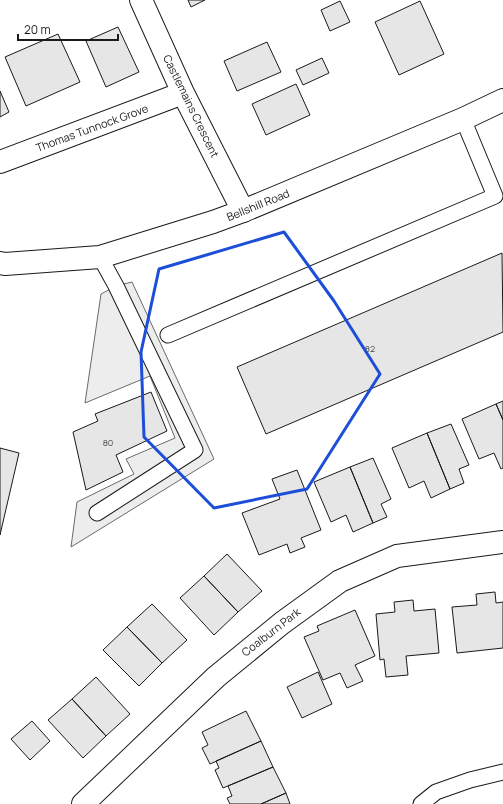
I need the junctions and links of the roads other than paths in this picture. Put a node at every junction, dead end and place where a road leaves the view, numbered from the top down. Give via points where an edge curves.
1 (141, 0) edge
2 (183, 94) junction
3 (503, 100) edge
4 (463, 118) junction
5 (0, 162) edge
6 (243, 212) junction
7 (100, 257) junction
8 (0, 263) edge
9 (168, 335) dead end
10 (97, 513) dead end
11 (503, 542) edge
12 (503, 772) edge
13 (83, 804) edge
14 (421, 804) edge

1 - 2 street, Castlemains Crescent
2 - 5 street, Thomas Tunnock Grove
2 - 6 street, Castlemains Crescent
3 - 4 street, Bellshill Road
4 - 6 street, Bellshill Road
4 - 9 lane via 495,196
6 - 7 street, Bellshill Road
7 - 8 street, Bellshill Road
7 - 10 lane via 195,450
11 - 13 street, Coalburn Park via 396,556 340,581 282,623 216,677
12 - 14 lane via 436,792

